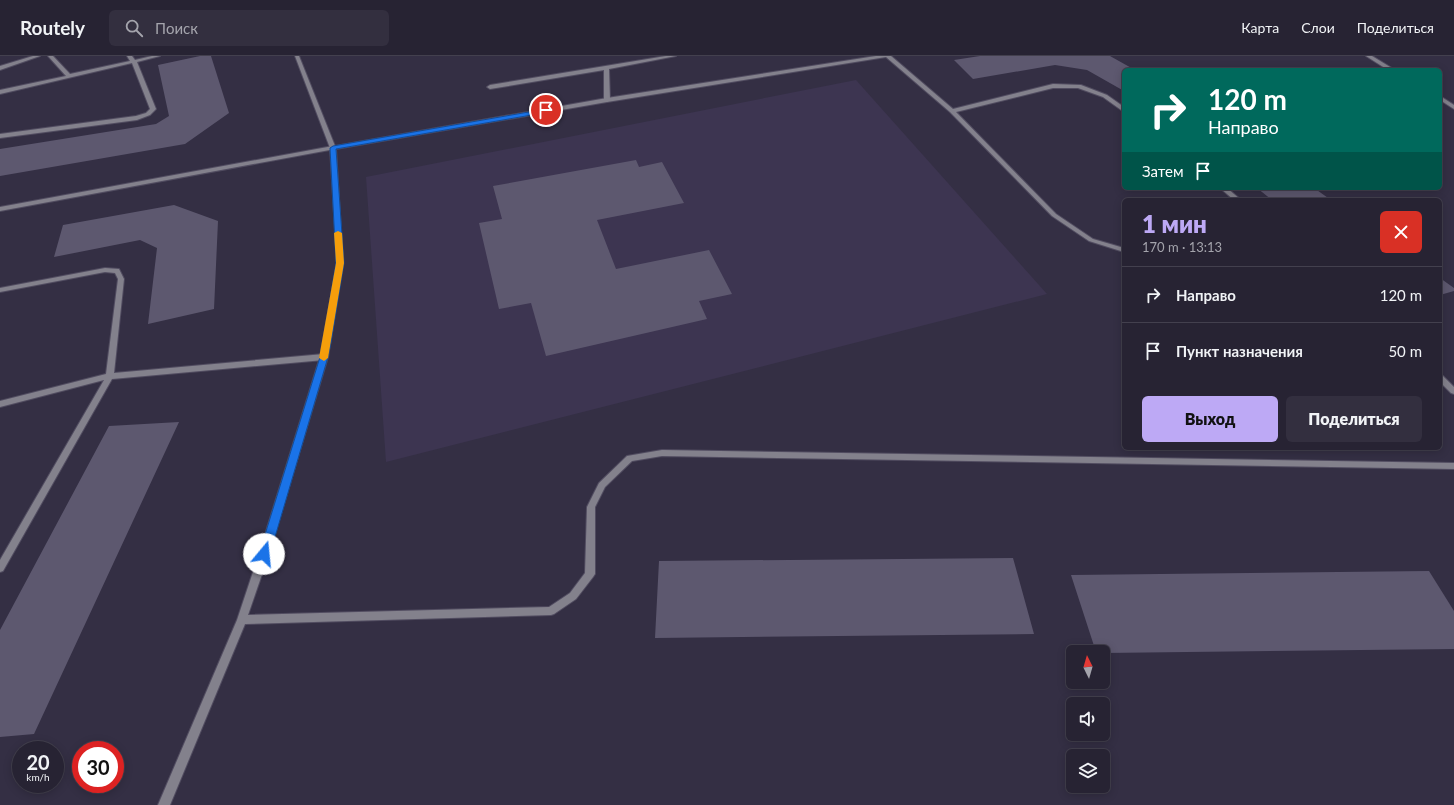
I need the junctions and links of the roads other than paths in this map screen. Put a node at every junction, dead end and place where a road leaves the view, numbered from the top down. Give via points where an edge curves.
1 (38, 56) edge
2 (50, 56) edge
3 (129, 56) edge
4 (158, 56) edge
5 (297, 56) edge
6 (674, 56) edge
7 (887, 56) edge
8 (1368, 56) edge
9 (134, 62) junction
10 (0, 68) edge
11 (606, 68) junction
12 (1389, 68) edge
13 (69, 76) junction
14 (490, 87) dead end
15 (0, 92) edge
16 (1442, 99) edge
17 (608, 100) junction
18 (1454, 107) edge
19 (1122, 109) edge
20 (952, 111) junction
21 (0, 136) edge
22 (333, 148) junction
23 (1226, 190) edge
24 (1236, 198) edge
25 (0, 209) edge
26 (1122, 249) edge
27 (0, 290) edge
28 (324, 357) junction
29 (110, 376) junction
30 (1442, 380) edge
31 (1454, 391) edge
32 (0, 404) edge
33 (1454, 466) edge
34 (0, 568) edge
35 (242, 620) junction
36 (164, 805) edge

1 - 10 street
2 - 13 street
3 - 9 street
4 - 9 street
5 - 22 street
6 - 11 street
7 - 17 street
7 - 20 street
8 - 12 street
9 - 13 street
9 - 21 street via 153,109 148,114 137,118
11 - 14 street
11 - 17 street
13 - 15 street
16 - 18 street
17 - 22 street
19 - 20 street via 1105,96 1079,86 1053,86
20 - 26 street via 1054,215 1091,240
22 - 25 street
22 - 28 street via 340,263
23 - 24 street
27 - 29 street via 105,270 117,271 121,279
28 - 29 street
28 - 35 street
29 - 32 street
29 - 34 street
30 - 31 street
33 - 35 street via 662,453 630,458 602,485 591,507 590,574 573,596 551,611
35 - 36 street

